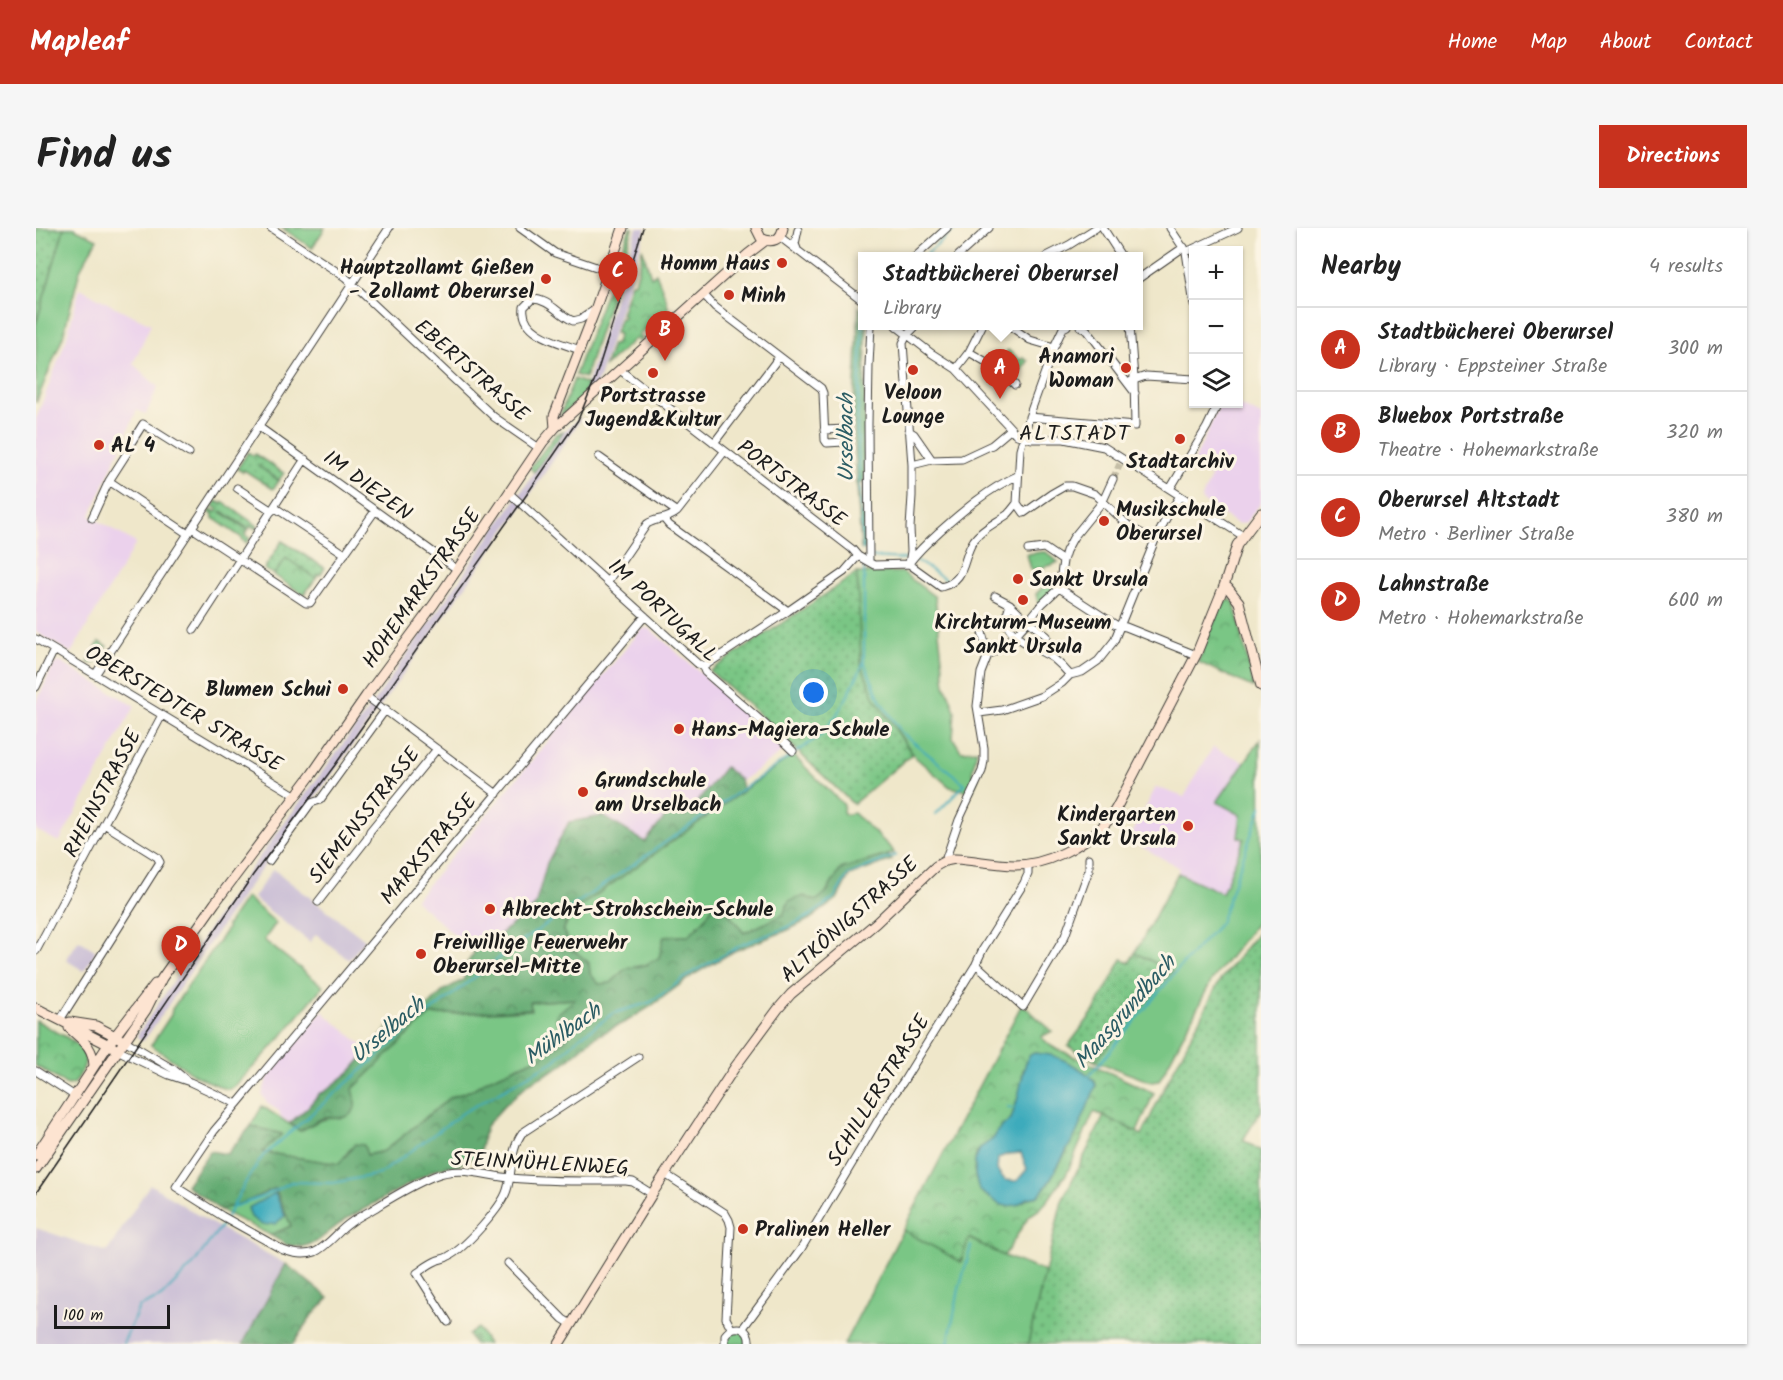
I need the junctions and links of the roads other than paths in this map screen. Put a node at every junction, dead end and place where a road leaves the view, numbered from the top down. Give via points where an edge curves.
1 (271, 228) edge
2 (389, 228) edge
3 (520, 228) edge
4 (623, 228) edge
5 (947, 228) edge
6 (989, 228) edge
7 (1096, 228) edge
8 (1103, 228) edge
9 (1170, 228) edge
10 (1238, 228) edge
11 (799, 229) edge
12 (782, 233) edge
13 (760, 235) edge
14 (796, 249) junction
15 (1185, 250) junction
16 (920, 252) edge
17 (962, 252) edge
18 (1055, 252) edge
19 (1118, 252) edge
20 (608, 271) junction
21 (1143, 276) edge
22 (353, 284) junction
23 (704, 294) junction
24 (858, 296) edge
25 (1193, 300) edge
26 (595, 310) junction
27 (871, 330) edge
28 (901, 330) edge
29 (912, 330) edge
30 (980, 330) edge
31 (1016, 330) edge
32 (1061, 330) edge
33 (1087, 330) edge
34 (1130, 330) edge
35 (907, 335) junction
36 (1054, 348) junction
37 (580, 350) junction
38 (969, 352) junction
39 (779, 357) junction
40 (956, 369) junction
41 (620, 370) junction
42 (1189, 379) edge
43 (1131, 381) junction
44 (1016, 385) dead end
45 (1216, 408) edge
46 (1029, 417) junction
47 (259, 427) junction
48 (555, 428) junction
49 (1011, 429) junction
50 (824, 430) dead end
51 (909, 431) junction
52 (1023, 438) junction
53 (714, 443) junction
54 (539, 448) junction
55 (724, 452) junction
56 (189, 453) dead end
57 (599, 457) dead end
58 (305, 459) junction
59 (932, 460) junction
60 (912, 465) junction
61 (1017, 476) junction
62 (1113, 479) tunnel mouth
63 (109, 481) junction
64 (237, 488) dead end
65 (1170, 489) junction
66 (509, 493) junction
67 (1180, 496) junction
68 (1103, 501) junction
69 (1017, 503) junction
70 (273, 509) junction
71 (375, 511) junction
72 (677, 512) junction
73 (1261, 513) edge
74 (92, 518) dead end
75 (664, 519) junction
76 (190, 531) junction
77 (1243, 536) junction
78 (1155, 540) junction
79 (1028, 550) dead end
80 (345, 554) junction
81 (858, 556) junction
82 (240, 560) junction
83 (869, 561) junction
84 (1063, 561) junction
85 (909, 564) junction
86 (458, 570) junction
87 (608, 581) junction
88 (1224, 586) junction
89 (1059, 588) junction
90 (995, 596) dead end
91 (1010, 604) junction
92 (788, 611) junction
93 (645, 616) junction
94 (1028, 621) junction
95 (980, 625) dead end
96 (1121, 626) junction
97 (194, 630) dead end
98 (1016, 636) junction
99 (1047, 636) dead end
100 (36, 639) edge
101 (54, 650) junction
102 (988, 655) junction
103 (1196, 655) junction
104 (702, 666) junction
105 (95, 675) junction
106 (1070, 675) junction
107 (1261, 686) edge
108 (36, 687) edge
109 (366, 696) junction
110 (386, 710) junction
111 (979, 713) junction
112 (162, 715) junction
113 (437, 749) junction
114 (793, 752) dead end
115 (496, 794) junction
116 (295, 795) junction
117 (104, 824) junction
118 (1089, 858) dead end
119 (269, 861) dead end
120 (945, 861) junction
121 (1028, 864) junction
122 (318, 902) dead end
123 (36, 951) edge
124 (976, 963) junction
125 (162, 978) junction
126 (36, 1008) edge
127 (60, 1020) junction
128 (115, 1036) junction
129 (124, 1040) junction
130 (108, 1045) junction
131 (117, 1050) junction
132 (638, 1057) dead end
133 (94, 1066) junction
134 (36, 1071) edge
135 (190, 1082) junction
136 (75, 1096) junction
137 (237, 1104) junction
138 (36, 1155) edge
139 (36, 1169) edge
140 (665, 1174) junction
141 (510, 1178) junction
142 (176, 1187) joint
143 (652, 1194) junction
144 (508, 1263) dead end
145 (448, 1322) dead end
146 (571, 1324) junction
147 (731, 1328) junction
148 (743, 1328) junction
149 (559, 1344) edge
150 (725, 1344) edge
151 (749, 1344) edge

1 - 22 street, EBERTSTRASSE
2 - 22 street
3 - 20 street via 555,253
4 - 20 street
5 - 16 street
6 - 17 street
7 - 18 street
8 - 19 street
9 - 15 street
10 - 15 street
11 - 12 street
11 - 14 street
12 - 13 street via 775,240
12 - 14 street
13 - 23 street, HOHEMARKSTRASSE via 748,254
14 - 24 street
15 - 21 street
15 - 25 street
20 - 26 street
22 - 47 street
22 - 54 street, EBERTSTRASSE via 494,417
23 - 39 street via 714,308
23 - 41 street, HOHEMARKSTRASSE
26 - 37 street
26 - 37 street via 573,321 539,299 532,299 524,307 524,319 537,332
27 - 83 street
28 - 35 street
29 - 35 street
30 - 38 street
31 - 36 street
32 - 36 street
33 - 43 street via 1120,376
34 - 43 street
35 - 40 street
35 - 51 street via 903,343
36 - 46 street
37 - 48 street via 554,416
38 - 40 street
38 - 44 street via 1000,370
39 - 50 street via 821,388
39 - 53 street
40 - 49 street
41 - 48 street, HOHEMARKSTRASSE
41 - 53 street, PORTSTRASSE
42 - 43 street via 1146,376
43 - 46 street via 1135,426
45 - 65 street
46 - 52 street
47 - 58 street, IM DIEZEN
47 - 76 street
48 - 54 street, HOHEMARKSTRASSE
49 - 52 street
49 - 59 street via 992,445 962,459
51 - 59 street
51 - 60 street
52 - 61 street
52 - 65 street via 1079,441 1104,447
53 - 55 street, PORTSTRASSE
54 - 66 street, HOHEMARKSTRASSE
55 - 72 street
55 - 81 street, PORTSTRASSE
56 - 63 street via 143,424
57 - 72 street
58 - 70 street
58 - 71 street, IM DIEZEN
59 - 60 street
60 - 85 street
61 - 69 street
61 - 85 street via 959,514
62 - 68 street
63 - 74 street
63 - 76 street
64 - 70 street
65 - 67 street
66 - 86 street, HOHEMARKSTRASSE
66 - 87 street, IM PORTUGALL
67 - 77 street
67 - 78 street
68 - 69 street via 1095,494 1065,486 1024,513
68 - 78 street via 1131,528
68 - 84 street via 1073,538
69 - 85 street via 972,542 964,568 954,582 941,587
70 - 80 street
70 - 82 street
71 - 80 street
71 - 86 street, IM DIEZEN
72 - 75 street
73 - 77 street, ALTKÖNIGSTRASSE
75 - 87 street via 647,524
75 - 92 street
76 - 82 street
76 - 105 street
77 - 88 street, ALTKÖNIGSTRASSE
78 - 96 street
79 - 84 street via 1044,548
80 - 82 street via 310,603
81 - 83 street, PORTSTRASSE
81 - 92 street via 844,572
82 - 97 street
83 - 85 street, PORTSTRASSE via 874,565
84 - 89 street
86 - 109 street, HOHEMARKSTRASSE
87 - 93 street, IM PORTUGALL
88 - 103 street, ALTKÖNIGSTRASSE
88 - 107 street via 1239,602
89 - 94 street
89 - 96 street
90 - 91 street
91 - 94 street
91 - 98 street via 1005,619
92 - 104 street
93 - 104 street, IM PORTUGALL
93 - 115 street, MARXSTRASSE
94 - 98 street
94 - 99 street
95 - 102 street
96 - 103 street
96 - 106 street via 1098,661
98 - 102 street
98 - 106 street via 1055,660
100 - 101 street, OBERSTEDTER STRASSE
101 - 105 street, OBERSTEDTER STRASSE
101 - 108 street, OBERSTEDTER STRASSE
102 - 111 street via 981,673
103 - 121 street, ALTKÖNIGSTRASSE via 1109,819 1070,849
104 - 114 street, IM PORTUGALL
105 - 112 street, OBERSTEDTER STRASSE
106 - 111 street via 1042,696 1002,710
109 - 110 street
109 - 116 street, HOHEMARKSTRASSE
110 - 113 street
110 - 119 street
111 - 120 street via 984,748 982,771
112 - 116 street, OBERSTEDTER STRASSE
112 - 117 street, RHEINSTRASSE
113 - 115 street
113 - 122 street, SIEMENSSTRASSE
115 - 137 street, MARXSTRASSE
116 - 125 street, HOHEMARKSTRASSE
117 - 123 street, RHEINSTRASSE
117 - 127 street via 160,862
118 - 124 street via 1089,870 1065,936 1023,1007
120 - 121 street, ALTKÖNIGSTRASSE
120 - 140 street, ALTKÖNIGSTRASSE via 791,994 735,1067
121 - 124 street, SCHILLERSTRASSE via 1024,883
124 - 148 street, SCHILLERSTRASSE via 801,1249
125 - 128 street, HOHEMARKSTRASSE
125 - 129 street, HOHEMARKSTRASSE via 146,1010
126 - 127 street
127 - 128 street via 96,1026
127 - 130 street
127 - 133 street via 88,1045
128 - 129 street
128 - 130 street, HOHEMARKSTRASSE
129 - 131 street, HOHEMARKSTRASSE
129 - 135 street
130 - 131 street
130 - 133 street, HOHEMARKSTRASSE
131 - 135 street
131 - 139 street, HOHEMARKSTRASSE
132 - 141 street via 522,1133 515,1146
133 - 136 street, HOHEMARKSTRASSE
134 - 136 street
135 - 137 street
136 - 138 street, HOHEMARKSTRASSE
137 - 142 street, MARXSTRASSE
140 - 143 street, ALTKÖNIGSTRASSE
140 - 147 street via 725,1213 729,1220 726,1318
141 - 142 street, STEINMÜHLENWEG via 451,1170 436,1175 350,1222 316,1251 303,1254 283,1250
141 - 143 street, STEINMÜHLENWEG via 626,1181
141 - 145 street via 506,1194 477,1232 450,1256 417,1273
143 - 146 street, ALTKÖNIGSTRASSE
144 - 146 street
146 - 149 street, ALTKÖNIGSTRASSE
147 - 148 street
147 - 150 street via 725,1335
148 - 151 street via 749,1335

